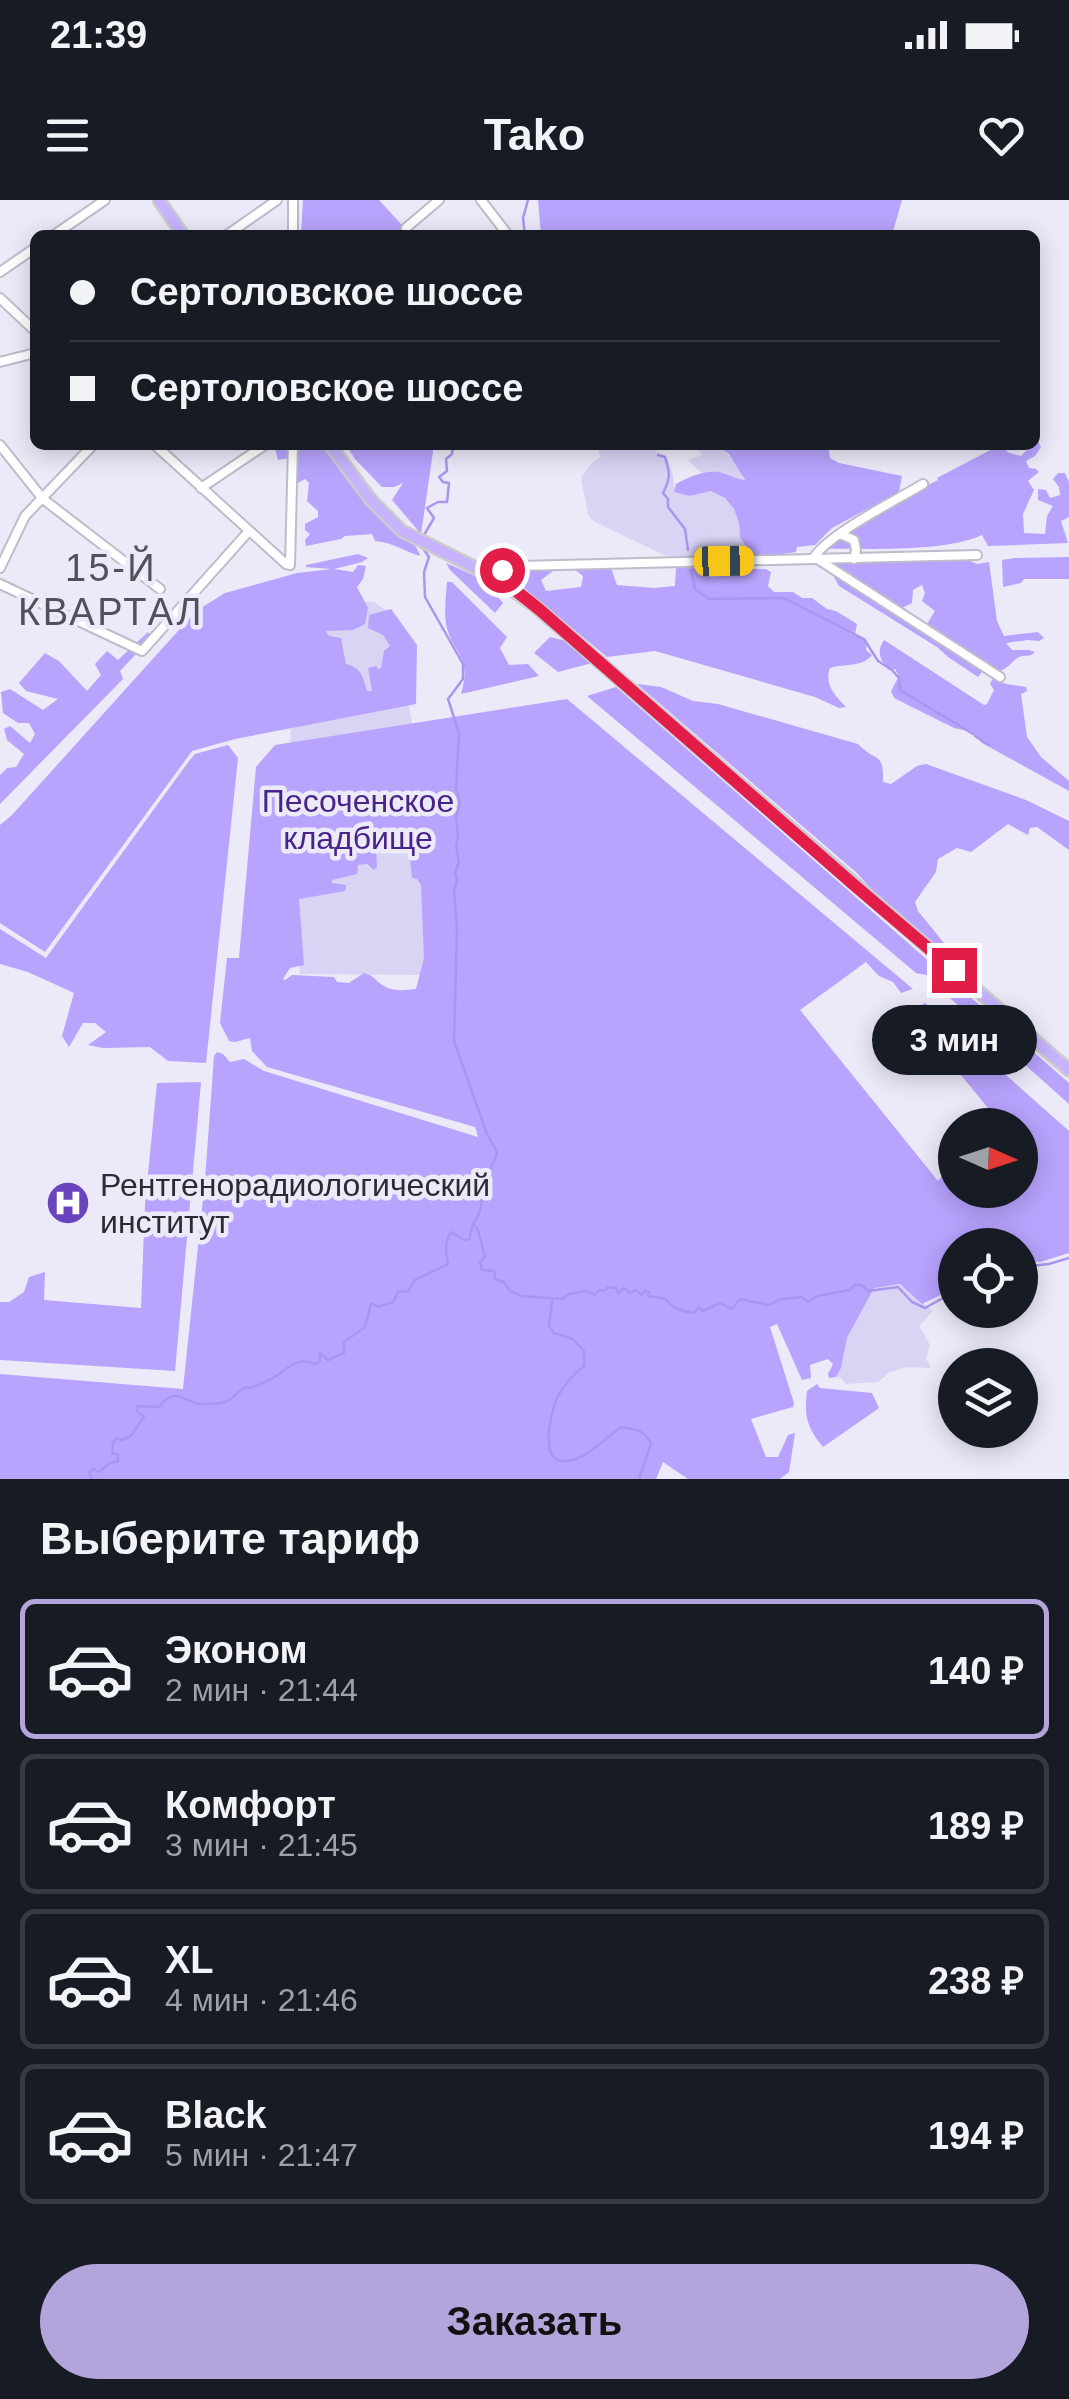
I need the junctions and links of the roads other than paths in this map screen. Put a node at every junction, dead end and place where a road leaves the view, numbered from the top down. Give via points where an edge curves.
1 (104, 200) edge
2 (159, 200) edge
3 (277, 200) edge
4 (292, 200) edge
5 (439, 200) edge
6 (481, 200) edge
7 (406, 228) dead end
8 (61, 230) edge
9 (180, 230) edge
10 (234, 230) edge
11 (293, 230) edge
12 (504, 230) edge
13 (30, 251) edge
14 (0, 272) edge
15 (0, 298) edge
16 (30, 326) edge
17 (30, 354) edge
18 (0, 362) edge
19 (0, 445) edge
20 (88, 450) edge
21 (160, 450) edge
22 (258, 450) edge
23 (293, 450) edge
24 (334, 450) edge
25 (923, 484) dead end
26 (201, 488) junction
27 (43, 499) junction
28 (248, 530) junction
29 (840, 534) junction
30 (977, 555) dead end
31 (816, 559) junction
32 (854, 559) junction
33 (0, 568) edge
34 (492, 576) junction
35 (0, 584) edge
36 (160, 589) dead end
37 (1000, 677) dead end
38 (1069, 1070) edge

1 - 8 street
2 - 9 main road
3 - 10 street
4 - 11 street
5 - 7 street
6 - 12 street
13 - 14 street
15 - 16 street
17 - 18 street
19 - 27 street
20 - 27 street
21 - 26 street
22 - 26 street
23 - 28 street via 290,565
24 - 34 main road via 402,531
25 - 29 street
26 - 28 street
27 - 33 street via 25,516
27 - 36 street
28 - 35 street via 142,651
29 - 31 street
29 - 32 street via 854,540
30 - 32 street
31 - 32 street
31 - 34 street via 518,566
31 - 37 street
34 - 38 main road via 540,610

